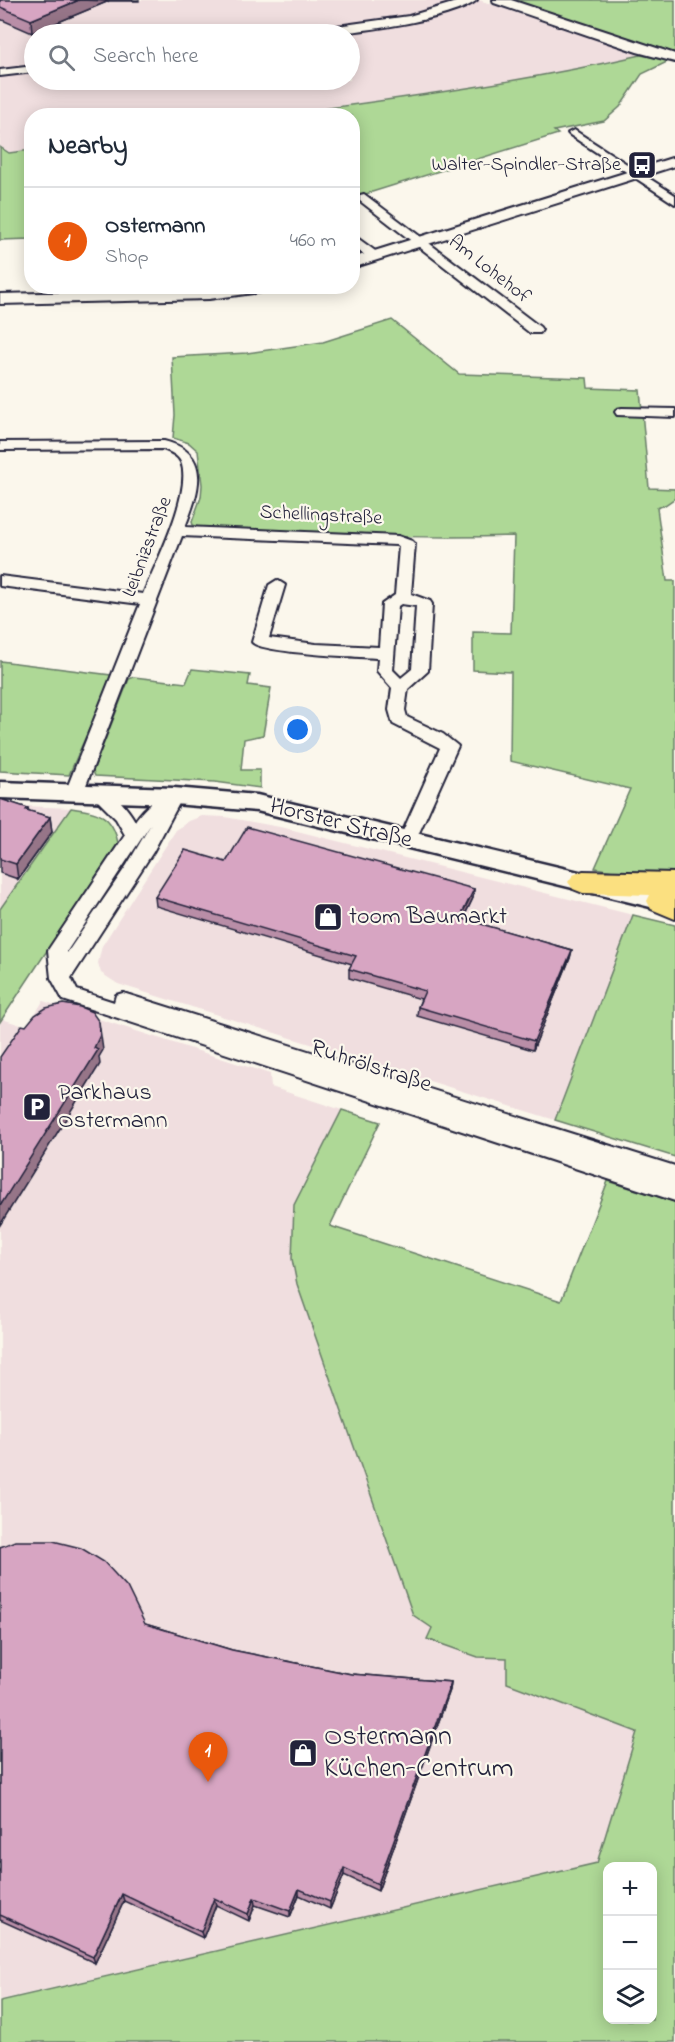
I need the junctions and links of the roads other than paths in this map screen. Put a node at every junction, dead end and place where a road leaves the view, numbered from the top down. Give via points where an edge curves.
1 (472, 0) edge
2 (499, 0) edge
3 (360, 26) edge
4 (675, 58) edge
5 (24, 70) edge
6 (0, 74) edge
7 (574, 133) dead end
8 (675, 161) edge
9 (637, 172) junction
10 (364, 198) dead end
11 (675, 200) edge
12 (420, 241) junction
13 (360, 245) edge
14 (374, 256) junction
15 (360, 260) edge
16 (116, 294) edge
17 (0, 299) edge
18 (535, 330) dead end
19 (622, 412) dead end
20 (675, 413) edge
21 (0, 446) edge
22 (177, 531) junction
23 (0, 581) edge
24 (277, 585) dead end
25 (403, 598) junction
26 (150, 600) junction
27 (386, 653) junction
28 (400, 687) junction
29 (0, 790) edge
30 (74, 793) junction
31 (100, 794) junction
32 (174, 796) junction
33 (135, 836) junction
34 (408, 840) junction
35 (583, 882) joint
36 (672, 899) edge
37 (61, 978) junction
38 (675, 1175) edge
39 (675, 1192) edge

1 - 3 street via 405,20
2 - 4 street
5 - 6 street
7 - 9 street
8 - 9 street
9 - 11 street
9 - 12 street
10 - 12 street, Am Lohehof
12 - 14 street
12 - 18 street, Am Lohehof
13 - 14 street
14 - 15 street
16 - 17 street
19 - 20 street
21 - 22 street, Leibnizstraße via 178,448 188,457 191,477 190,495
22 - 25 street, Schellingstraße via 399,541 407,544
22 - 26 street, Leibnizstraße
23 - 26 street
24 - 27 street via 260,642
25 - 27 street via 390,604
25 - 28 street via 424,604 420,671
26 - 30 street, Leibnizstraße
27 - 28 street via 385,671
28 - 34 street via 399,720 449,746
29 - 30 main road, Horster Straße
30 - 31 main road, Horster Straße
31 - 32 main road, Horster Straße
31 - 33 street via 123,815
32 - 33 street via 146,818
32 - 34 main road, Horster Straße via 257,803
32 - 37 street
33 - 37 street via 57,950
34 - 35 main road, Horster Straße
35 - 36 main road via 656,885
37 - 38 street, Ruhrölstraße via 104,995
37 - 39 street, Ruhrölstraße via 70,995 80,999

